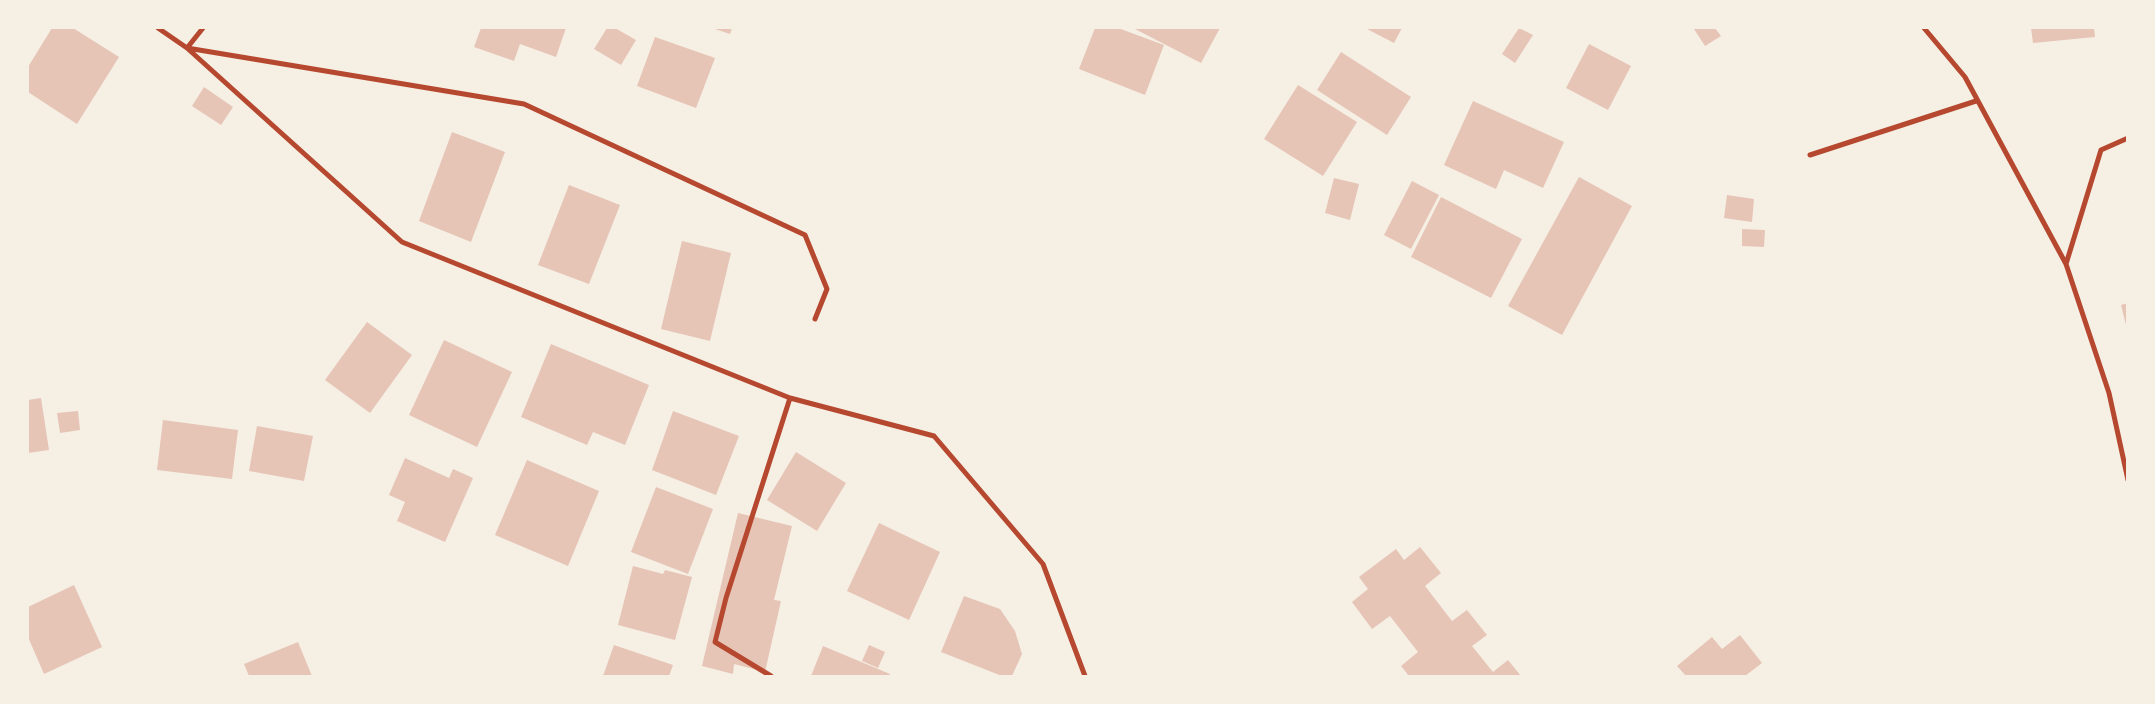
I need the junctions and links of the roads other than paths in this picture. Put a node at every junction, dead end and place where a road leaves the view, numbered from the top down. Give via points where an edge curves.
1 (158, 28) edge
2 (203, 28) edge
3 (1924, 28) edge
4 (187, 48) junction
5 (1976, 101) junction
6 (2128, 138) edge
7 (1810, 155) dead end
8 (2066, 264) junction
9 (815, 319) dead end
10 (790, 398) junction
11 (2128, 480) edge
12 (771, 676) edge
13 (1085, 676) edge

1 - 4 street
2 - 4 street
3 - 5 street via 1965,77
4 - 9 street via 524,104 805,235 827,289
4 - 10 street via 402,242
5 - 7 street
5 - 8 street
6 - 8 street via 2101,150
8 - 11 street via 2109,393
10 - 12 street via 715,642
10 - 13 street via 934,436 1043,564

